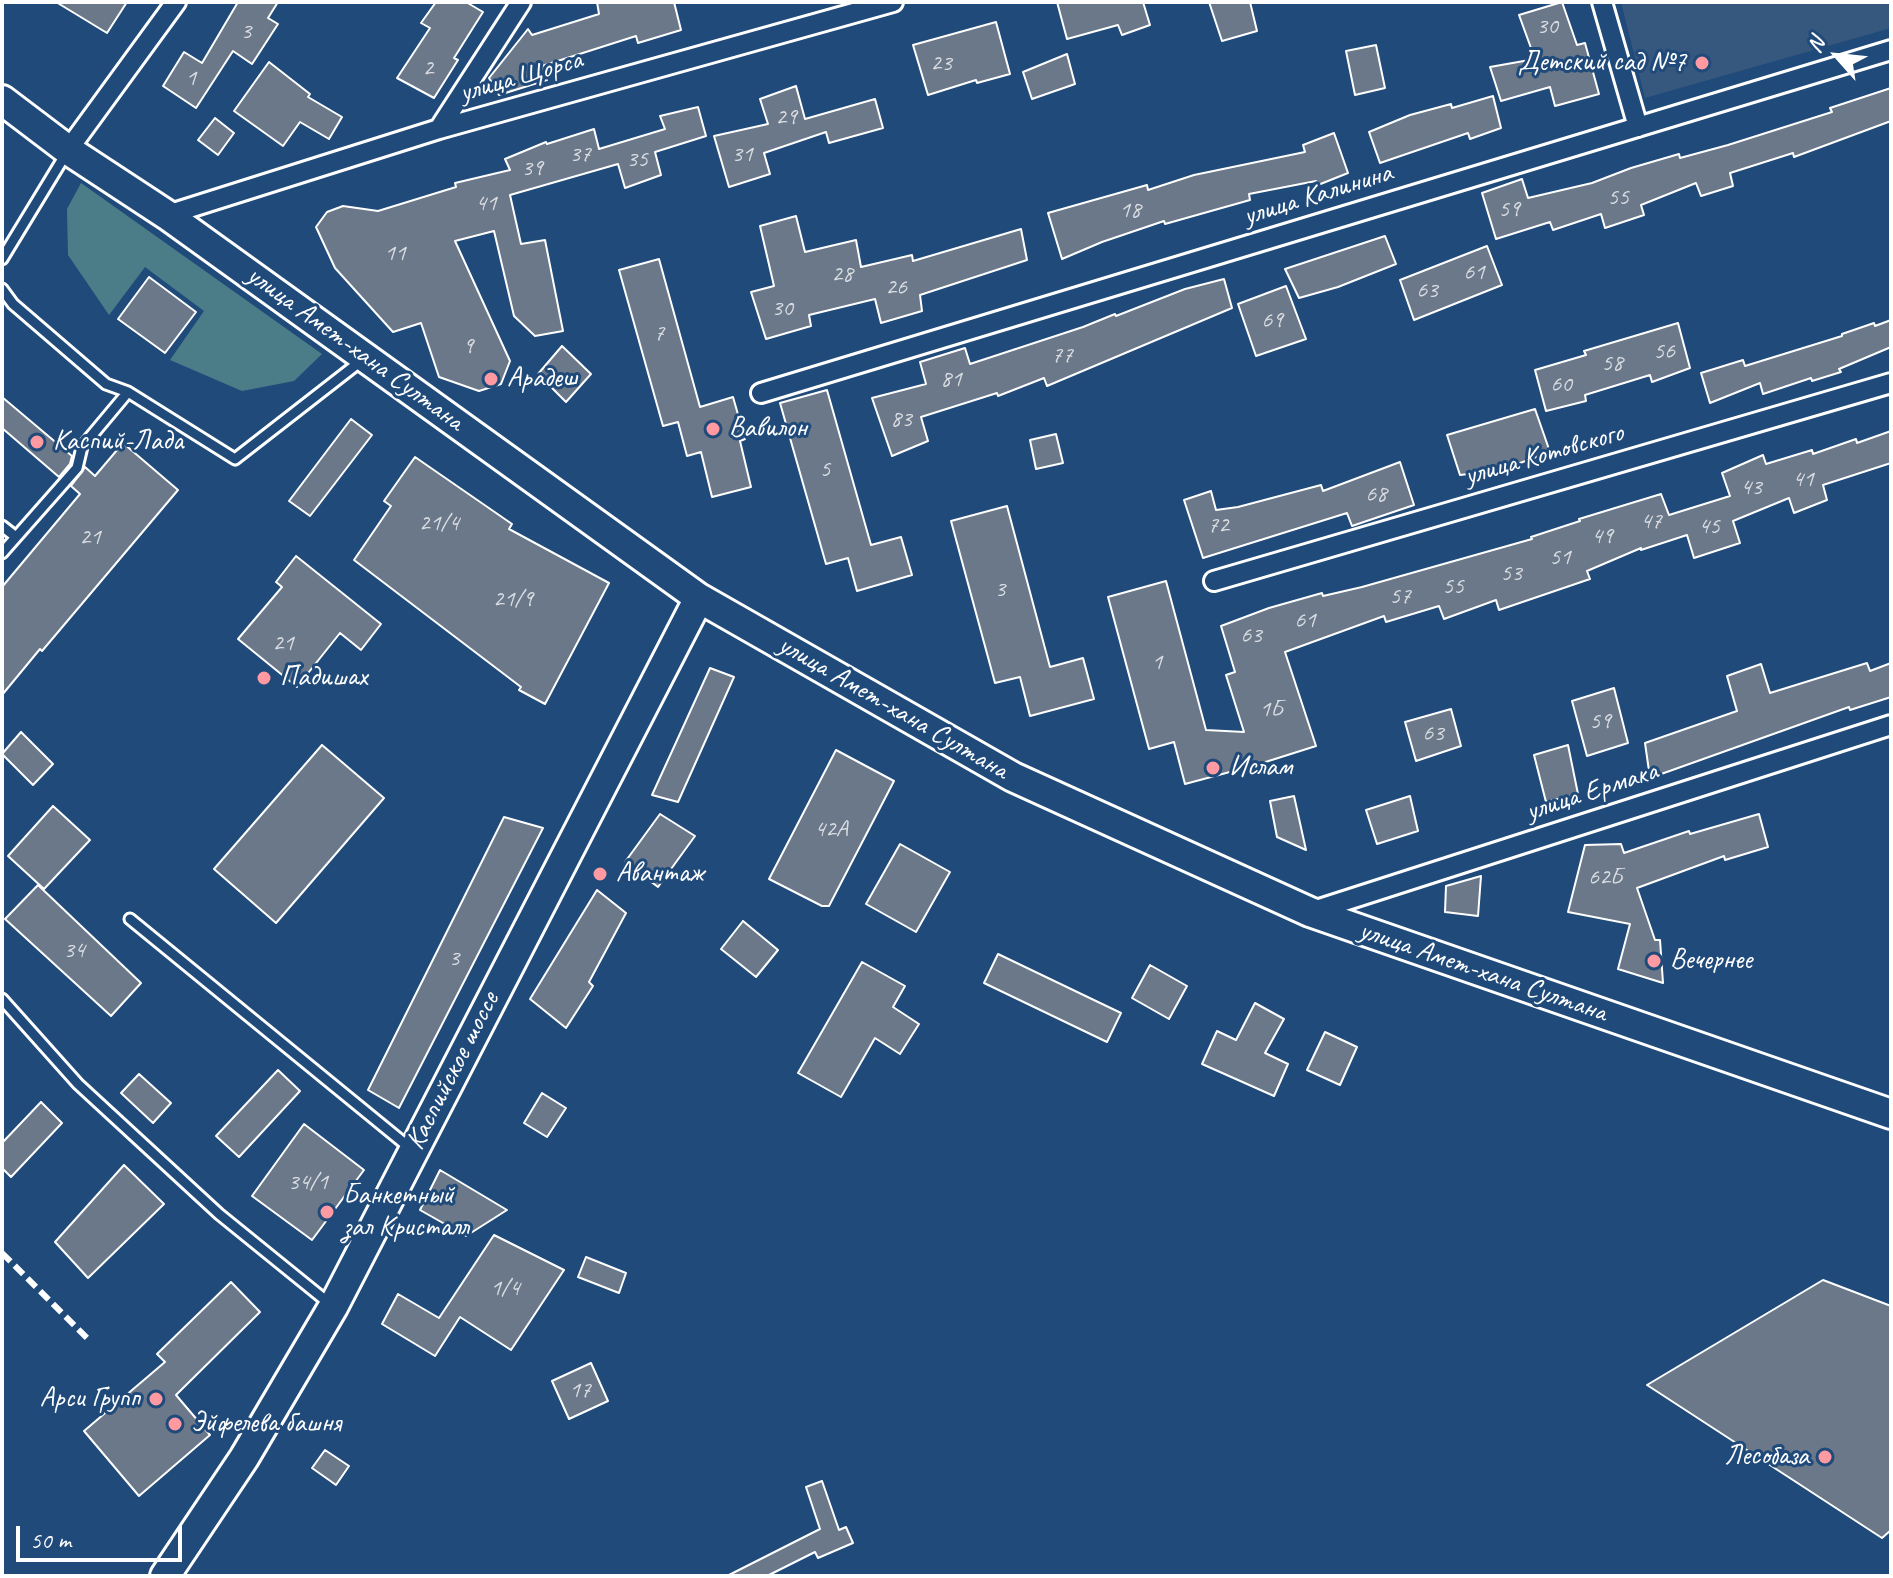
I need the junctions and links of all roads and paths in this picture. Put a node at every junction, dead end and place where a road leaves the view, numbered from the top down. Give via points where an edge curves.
1 (176, 2) edge
2 (521, 2) edge
3 (893, 2) edge
4 (1602, 2) edge
5 (1891, 50) edge
6 (2, 100) edge
7 (1638, 127) junction
8 (439, 129) junction
9 (68, 150) junction
10 (167, 215) junction
11 (2, 259) edge
12 (2, 289) edge
13 (367, 357) junction
14 (1891, 383) edge
15 (128, 392) junction
16 (761, 393) dead end
17 (2, 526) edge
18 (16, 537) junction
19 (2, 553) edge
20 (1214, 581) dead end
21 (699, 598) junction
22 (1891, 725) edge
23 (1310, 912) junction
24 (130, 919) dead end
25 (2, 999) edge
26 (1891, 1114) edge
27 (413, 1151) junction
28 (333, 1307) junction
29 (165, 1576) edge

1 - 9 street
2 - 8 street
3 - 8 street, улица Щорса
4 - 7 street
5 - 7 street, улица Калинина
6 - 9 main road, улица Амет-хана Султана
7 - 16 street, улица Калинина
8 - 10 street, улица Щорса
9 - 10 main road, улица Амет-хана Султана
9 - 11 lane
10 - 13 main road, улица Амет-хана Султана
12 - 15 lane via 106,384
13 - 15 lane via 235,459
13 - 21 main road, улица Амет-хана Султана
14 - 20 street, улица Котовского
15 - 18 lane via 82,447 77,468
17 - 18 lane
18 - 19 lane
21 - 23 main road, улица Амет-хана Султана via 1013,777
21 - 27 main road, Каспийское шоссе
22 - 23 street, улица Ермака
23 - 26 main road, улица Амет-хана Султана
24 - 27 lane
25 - 28 lane via 78,1084 219,1214
27 - 28 main road, Каспийское шоссе
28 - 29 main road, Каспийское шоссе via 244,1458

